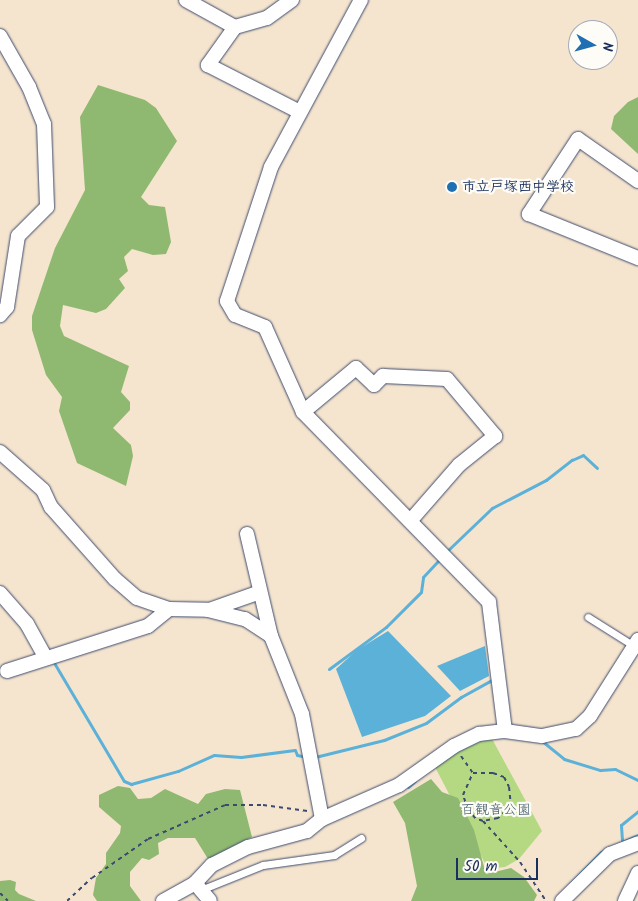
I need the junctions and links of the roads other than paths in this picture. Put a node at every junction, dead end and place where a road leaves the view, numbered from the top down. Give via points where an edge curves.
1 (186, 0) edge
2 (292, 0) edge
3 (361, 0) edge
4 (235, 28) junction
5 (0, 36) edge
6 (298, 111) junction
7 (638, 181) edge
8 (638, 258) edge
9 (0, 316) edge
10 (302, 412) junction
11 (0, 452) edge
12 (410, 520) junction
13 (247, 534) dead end
14 (260, 592) junction
15 (0, 594) edge
16 (169, 609) junction
17 (208, 610) junction
18 (588, 617) dead end
19 (271, 636) junction
20 (637, 644) edge
21 (46, 658) junction
22 (6, 671) dead end
23 (505, 731) junction
24 (322, 816) junction
25 (361, 838) dead end
26 (638, 843) edge
27 (638, 873) edge
28 (203, 891) edge
29 (163, 901) edge
30 (562, 901) edge
31 (625, 901) edge

1 - 4 street
2 - 4 street via 267,18
3 - 6 street
4 - 6 street via 208,65
5 - 9 street via 29,87 44,124 47,207 18,236 7,307
6 - 10 street via 271,167 227,301 235,315 265,327
7 - 8 street via 578,138 529,214
10 - 12 street
10 - 12 street via 356,368 374,385 383,376 447,379 494,436 459,465
11 - 16 street via 43,490 51,507 115,579 137,598
12 - 23 street via 488,602
13 - 14 street
14 - 17 street
14 - 19 street
15 - 21 street via 27,624
16 - 17 street
16 - 21 street via 148,626
17 - 19 street via 245,619
18 - 20 lane
19 - 24 street via 302,714
20 - 23 street via 590,716 576,729 542,736
21 - 22 street
23 - 24 street via 479,734 454,746 399,785
24 - 28 street via 307,831 248,847 219,861
25 - 28 lane via 334,855 263,865
26 - 30 street via 610,854
27 - 31 street
28 - 29 street

